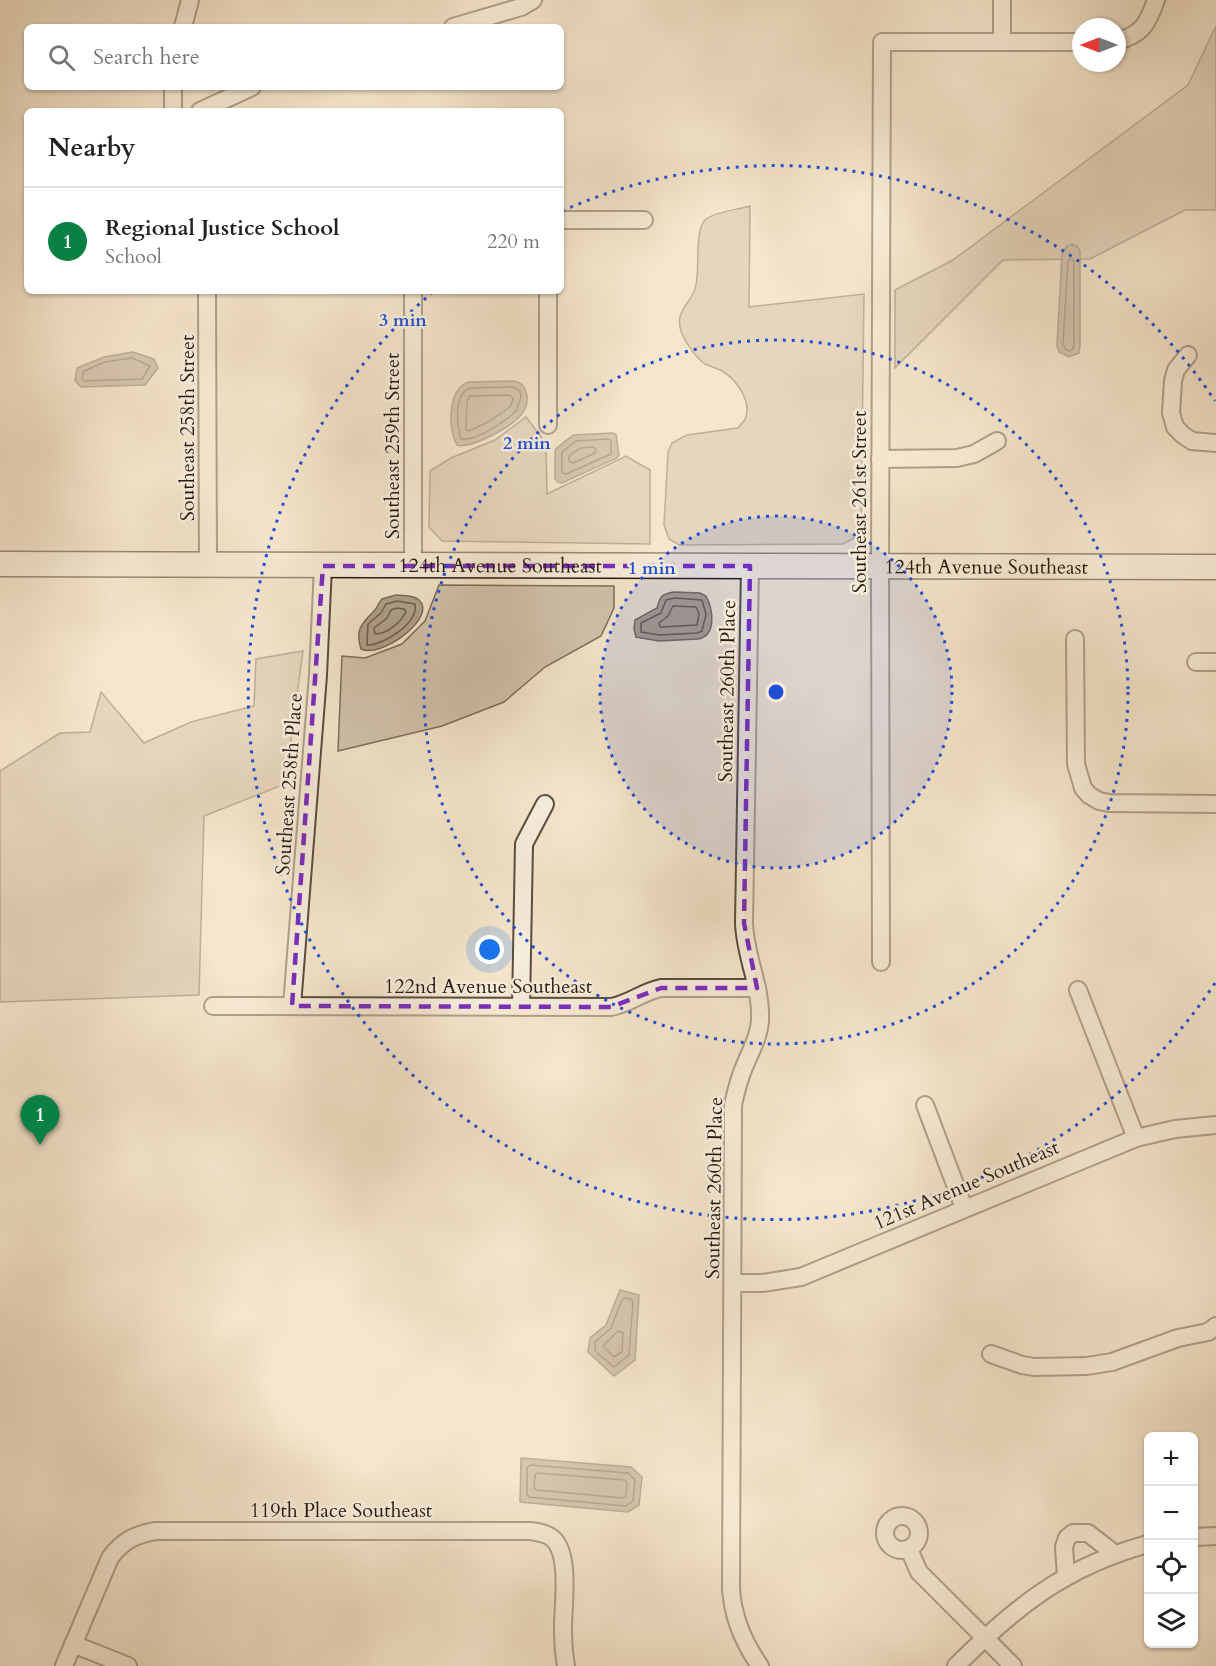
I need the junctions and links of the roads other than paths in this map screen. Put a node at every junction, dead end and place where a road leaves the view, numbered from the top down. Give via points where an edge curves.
1 (190, 0) edge
2 (533, 0) edge
3 (1002, 0) edge
4 (1156, 0) edge
5 (184, 24) edge
6 (463, 24) edge
7 (1126, 39) edge
8 (1002, 42) junction
9 (1072, 42) edge
10 (173, 90) edge
11 (246, 90) edge
12 (173, 108) edge
13 (206, 108) edge
14 (564, 220) edge
15 (644, 220) dead end
16 (207, 294) edge
17 (413, 294) edge
18 (548, 294) edge
19 (1188, 355) dead end
20 (548, 425) dead end
21 (997, 441) dead end
22 (1216, 443) edge
23 (880, 459) junction
24 (0, 564) edge
25 (208, 566) junction
26 (323, 566) junction
27 (413, 566) junction
28 (750, 566) junction
29 (880, 566) junction
30 (1216, 567) edge
31 (1075, 639) dead end
32 (1196, 662) dead end
33 (1216, 662) edge
34 (544, 804) dead end
35 (1216, 804) edge
36 (881, 962) dead end
37 (757, 988) junction
38 (1078, 990) dead end
39 (213, 1006) dead end
40 (292, 1006) junction
41 (521, 1007) junction
42 (926, 1105) dead end
43 (1216, 1125) edge
44 (1136, 1138) junction
45 (964, 1208) junction
46 (733, 1283) junction
47 (1216, 1326) edge
48 (992, 1354) dead end
49 (1216, 1536) edge
50 (1198, 1537) edge
51 (1144, 1545) edge
52 (909, 1549) dead end
53 (1115, 1554) junction
54 (1065, 1576) junction
55 (984, 1638) junction
56 (74, 1644) junction
57 (64, 1666) edge
58 (128, 1666) edge
59 (566, 1666) edge
60 (760, 1666) edge
61 (956, 1666) edge
62 (1013, 1666) edge

1 - 5 street
2 - 6 street
3 - 8 street
4 - 7 street via 1143,29
8 - 9 street
8 - 23 street, Southeast 261st Street via 882,42
10 - 12 street
11 - 13 street
14 - 15 street
16 - 25 street, Southeast 258th Street
17 - 27 street, Southeast 259th Street
18 - 20 street
19 - 22 street via 1173,381 1171,413 1175,427 1192,441
21 - 23 street via 957,458
23 - 29 street, Southeast 261st Street
24 - 25 street, 124th Avenue Southeast
25 - 26 street, 124th Avenue Southeast
26 - 27 street, 124th Avenue Southeast
26 - 40 street, Southeast 258th Place
27 - 28 street, 124th Avenue Southeast
28 - 29 street, 124th Avenue Southeast
28 - 37 street, Southeast 260th Place via 744,923
29 - 30 street, 124th Avenue Southeast
29 - 36 street, Southeast 261st Street
31 - 35 street via 1076,764 1083,788 1108,803
32 - 33 street
34 - 41 street via 524,844
37 - 41 street, 122nd Avenue Southeast via 661,988 611,1007
37 - 46 street, Southeast 260th Place via 757,1037 733,1105
38 - 44 street
39 - 40 street, 122nd Avenue Southeast
40 - 41 street, 122nd Avenue Southeast
42 - 45 street
43 - 44 street, 121st Avenue Southeast
44 - 45 street, 121st Avenue Southeast
45 - 46 street, 121st Avenue Southeast via 801,1276
46 - 60 street, Southeast 260th Place via 731,1589 739,1628
47 - 48 street via 1208,1332 1178,1338 1112,1362 1087,1366 1035,1367
49 - 50 street
51 - 53 street
52 - 55 street via 919,1572
53 - 54 street
53 - 54 street via 1088,1533 1073,1533 1064,1547
54 - 55 street via 1024,1603
55 - 61 street
55 - 62 street
56 - 57 street
56 - 58 street
56 - 59 street, 119th Place Southeast via 110,1558 118,1546 142,1533 530,1531 553,1538 564,1565

